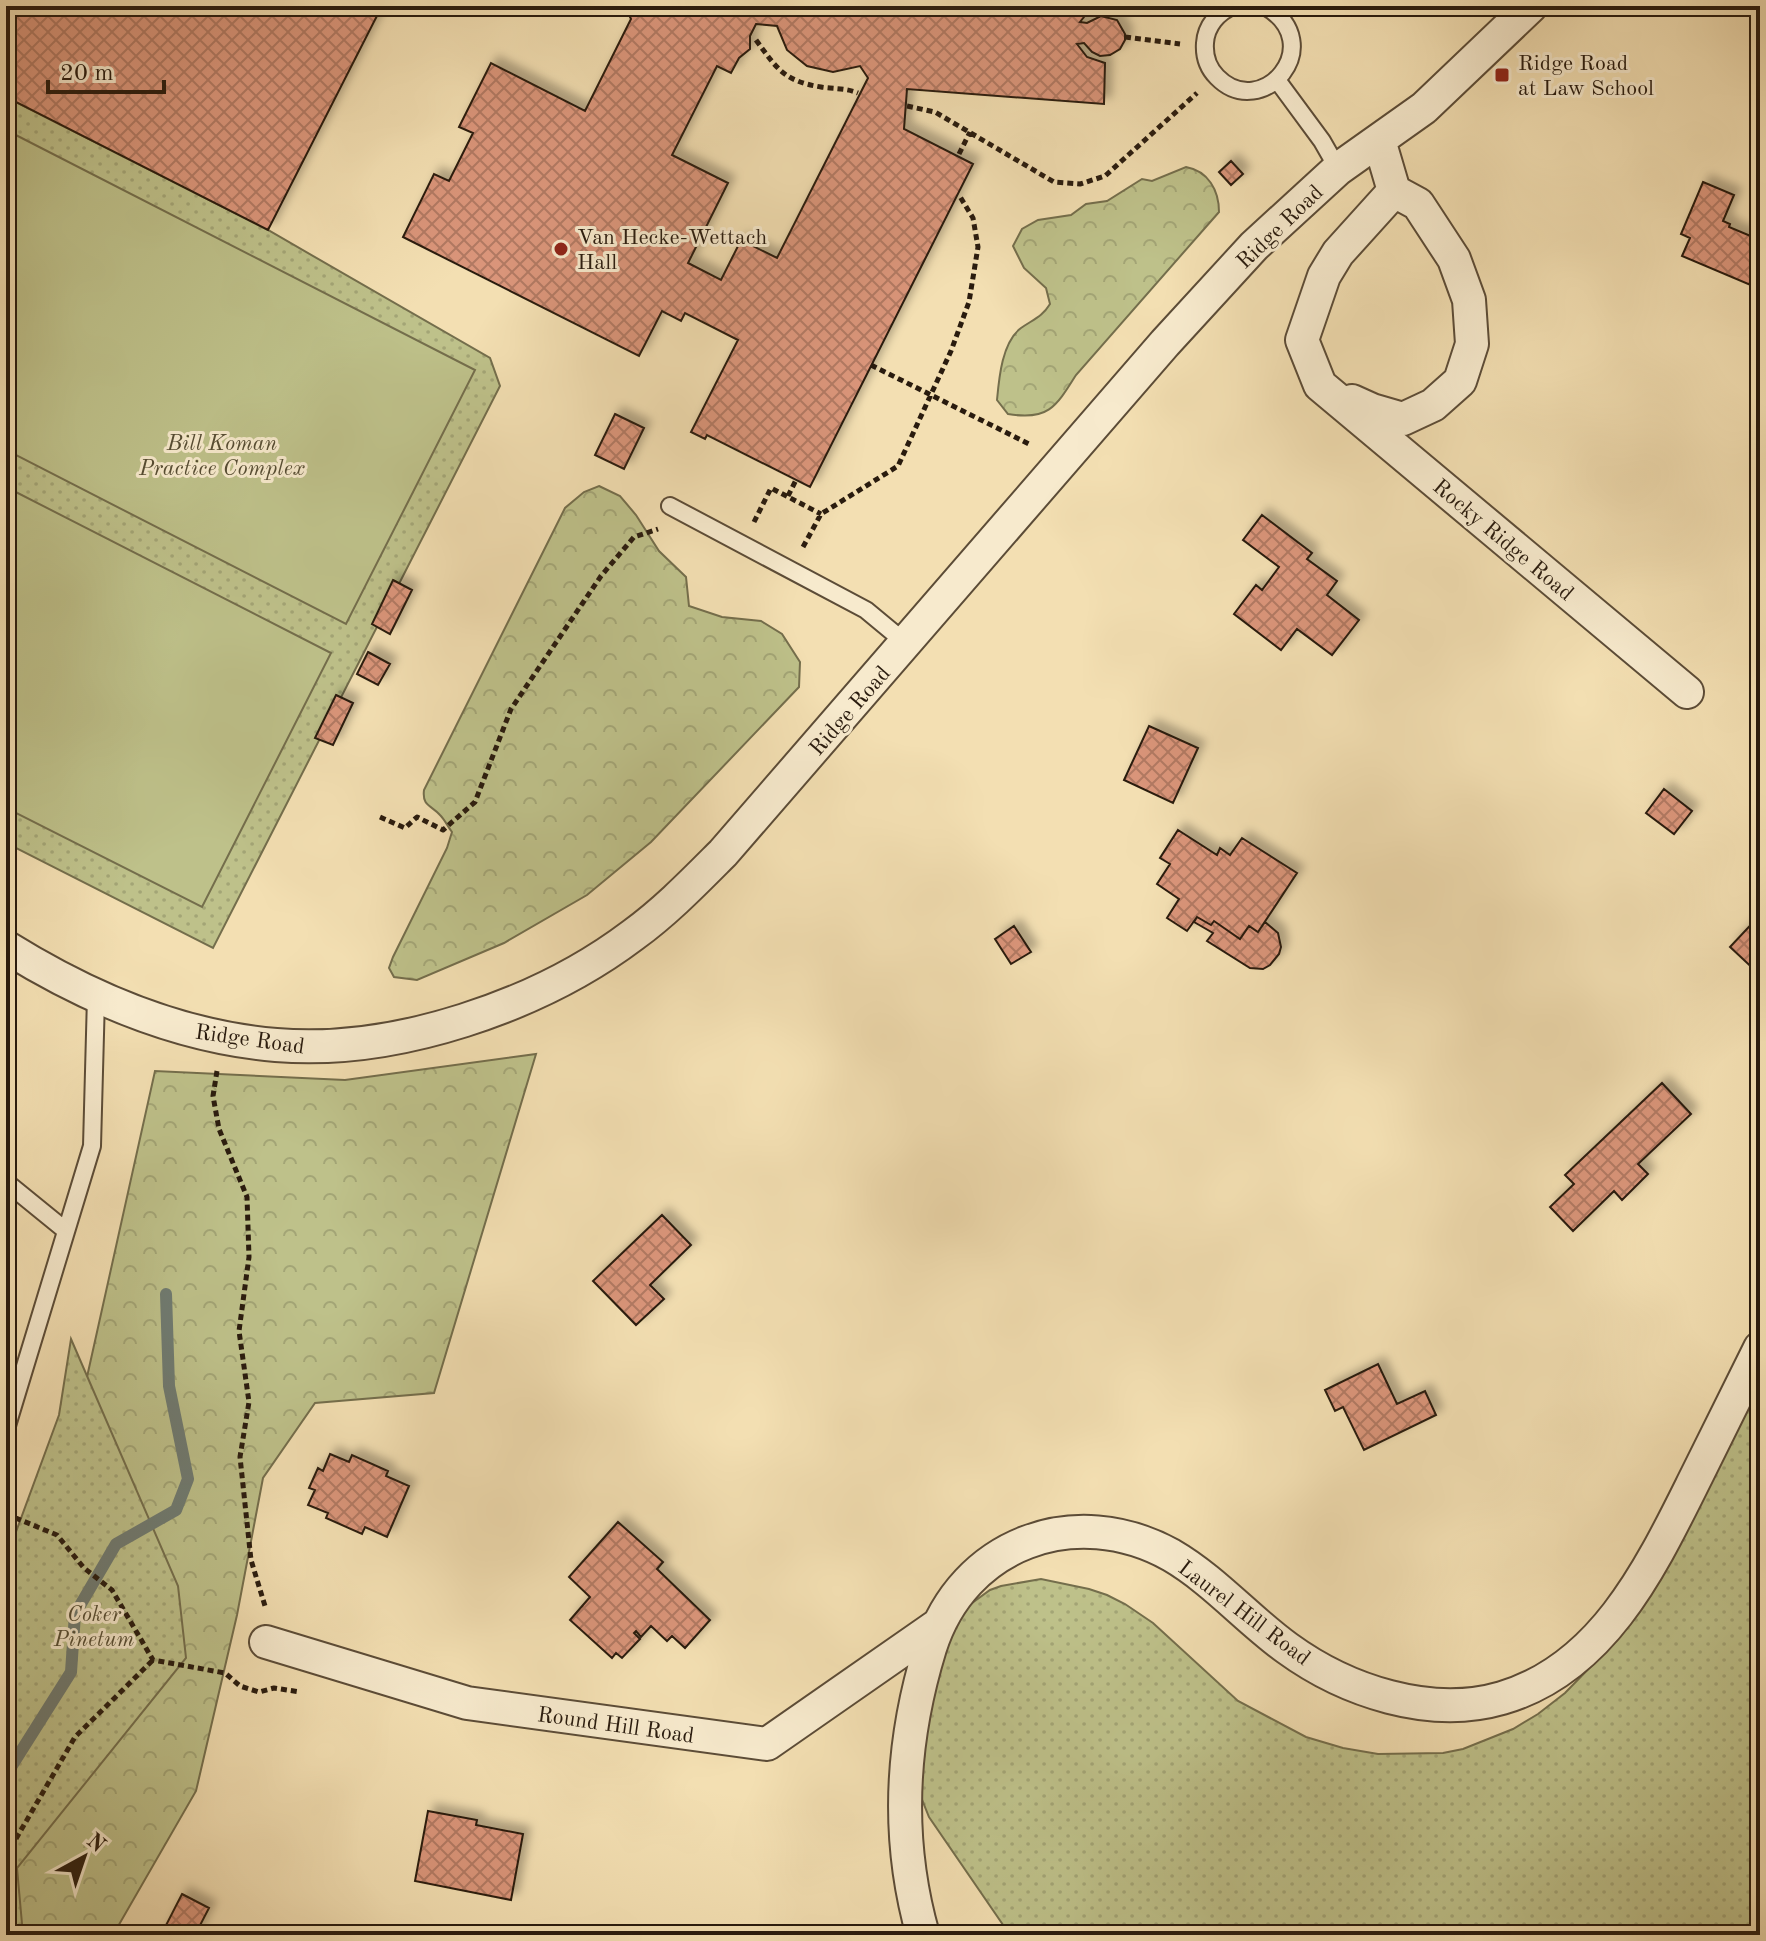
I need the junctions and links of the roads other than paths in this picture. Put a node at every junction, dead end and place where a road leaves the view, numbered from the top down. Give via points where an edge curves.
1 (1233, 6) edge
2 (1265, 6) edge
3 (1531, 6) edge
4 (1277, 80) junction
5 (1379, 140) junction
6 (1338, 169) junction
7 (1394, 191) junction
8 (1320, 385) junction
9 (672, 507) road end
10 (907, 644) junction
11 (1687, 692) dead end
12 (6, 947) edge
13 (96, 997) junction
14 (6, 1182) edge
15 (65, 1230) junction
16 (1760, 1348) edge
17 (6, 1429) edge
18 (938, 1625) junction
19 (271, 1644) road end
20 (923, 1935) edge

1 - 4 lane via 1219,14 1206,34 1209,66 1234,88 1268,86
2 - 4 lane via 1290,33 1291,58
3 - 5 street, Ridge Road via 1424,108
4 - 6 lane
5 - 6 street, Ridge Road
5 - 7 street
6 - 10 street, Ridge Road via 1254,246 1185,322
7 - 8 street, Rocky Ridge Road via 1338,253 1311,308 1302,340
7 - 8 street via 1418,204 1435,228 1469,300 1472,344 1460,381 1433,405 1403,419
8 - 11 street, Rocky Ridge Road
9 - 10 lane via 866,610
10 - 13 street, Ridge Road via 723,853 666,909 598,959 536,993 485,1015 418,1033 323,1047 223,1038
12 - 13 street, Ridge Road
13 - 15 lane via 92,1146
14 - 15 lane
15 - 17 lane
16 - 18 street, Laurel Hill Road via 1682,1506 1619,1613 1569,1664 1502,1698 1423,1703 1347,1682 1287,1648 1171,1555 1113,1534 1060,1533 1012,1548 966,1585
18 - 19 street, Round Hill Road via 767,1744 467,1703
18 - 20 street, Laurel Hill Road via 921,1677 904,1811 906,1864

